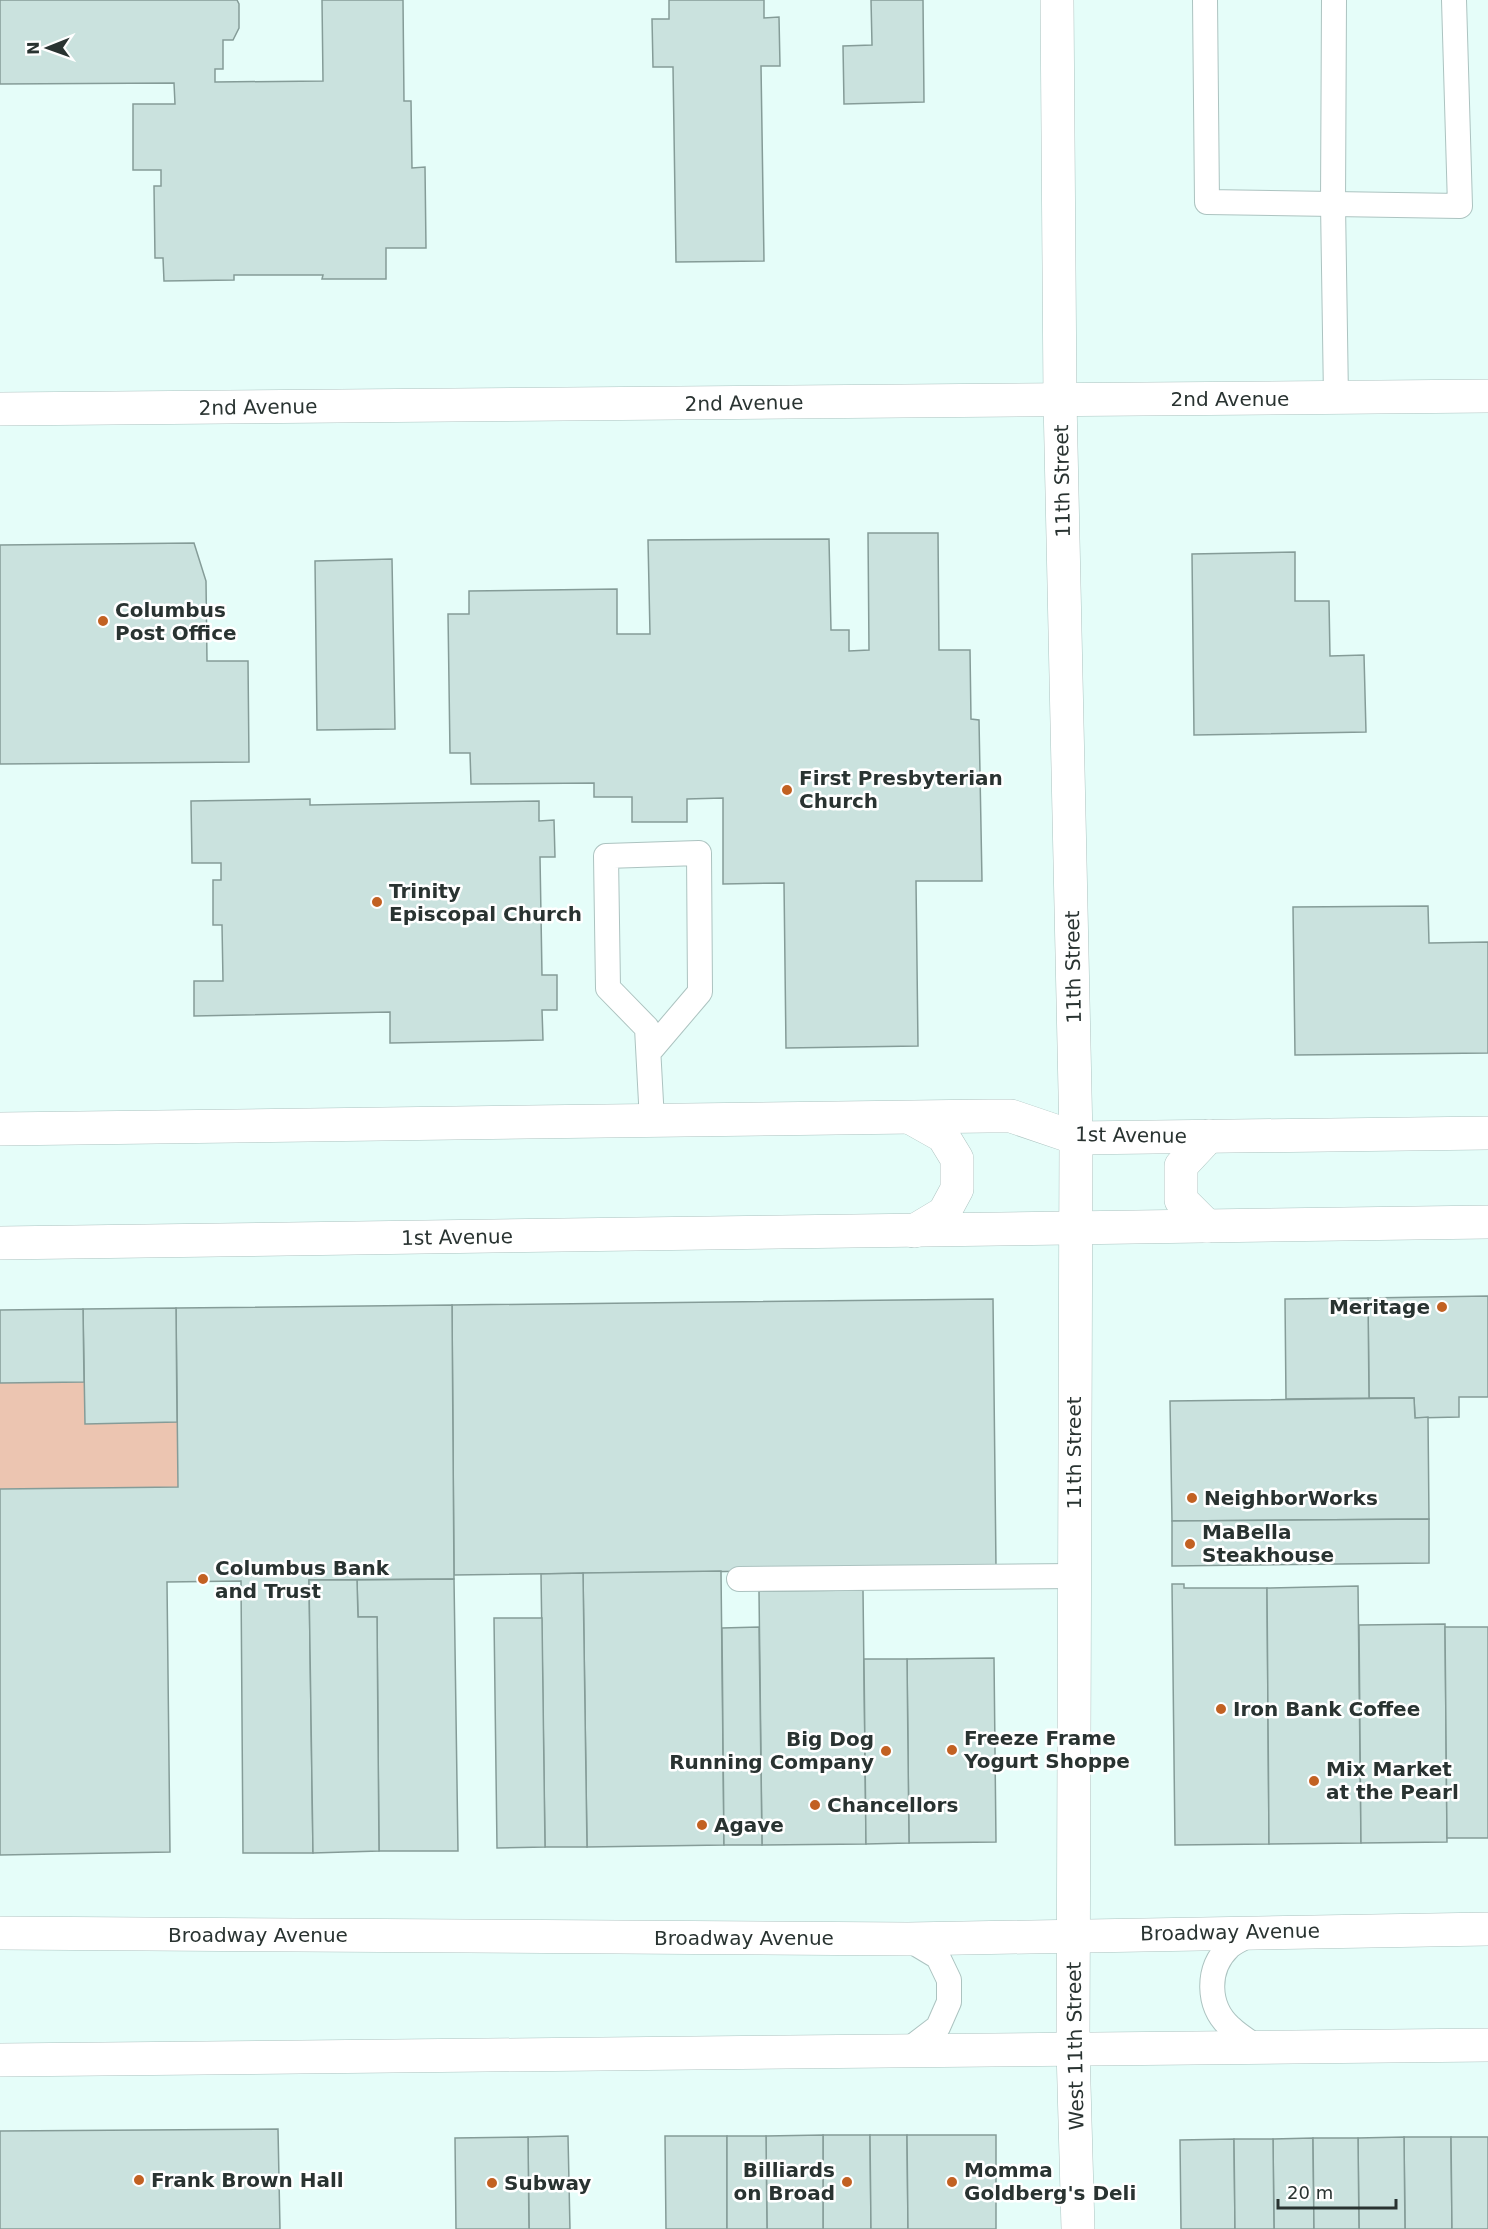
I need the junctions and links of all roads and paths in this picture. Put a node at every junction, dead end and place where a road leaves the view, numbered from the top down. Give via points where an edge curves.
1 (1057, 0) edge
2 (1205, 0) edge
3 (1334, 0) edge
4 (1454, 0) edge
5 (1334, 204) junction
6 (1488, 396) edge
7 (1336, 398) junction
8 (1060, 400) junction
9 (0, 409) edge
10 (649, 1052) junction
11 (911, 1118) junction
12 (652, 1121) junction
13 (0, 1129) edge
14 (1488, 1133) edge
15 (1209, 1136) junction
16 (1076, 1138) junction
17 (1488, 1222) edge
18 (1207, 1226) junction
19 (1076, 1228) junction
20 (914, 1230) junction
21 (0, 1243) edge
22 (1074, 1576) junction
23 (739, 1579) dead end
24 (1488, 1929) edge
25 (1256, 1932) junction
26 (0, 1934) edge
27 (1074, 1935) junction
28 (908, 1938) junction
29 (1488, 2045) edge
30 (1257, 2047) junction
31 (1073, 2049) junction
32 (908, 2050) junction
33 (0, 2060) edge
34 (1078, 2229) edge

1 - 8 street, 11th Street
2 - 5 lane via 1207,202
3 - 5 lane
4 - 5 lane via 1460,206
5 - 7 lane
6 - 7 street, 2nd Avenue
7 - 8 street, 2nd Avenue
8 - 9 street, 2nd Avenue
8 - 16 street, 11th Street
10 - 10 lane via 700,993 699,853 606,856 609,988 647,1028
10 - 12 lane
11 - 12 street, 1st Avenue
11 - 16 street, 1st Avenue via 1011,1116
11 - 20 street, 1st Avenue via 943,1136 957,1159 957,1190 944,1213
12 - 13 street, 1st Avenue
14 - 15 street, 1st Avenue
15 - 16 street, 1st Avenue
15 - 18 street, 1st Avenue via 1181,1166 1180,1200
16 - 19 street, 11th Street
17 - 18 street, 1st Avenue
18 - 19 street, 1st Avenue
19 - 20 street, 1st Avenue
19 - 22 street, 11th Street
20 - 21 street, 1st Avenue
22 - 23 lane
22 - 27 street, 11th Street
24 - 25 street, Broadway Avenue
25 - 27 street, Broadway Avenue
25 - 30 lane via 1229,1947 1215,1968 1211,1985 1215,2006 1229,2026
26 - 28 street, Broadway Avenue
27 - 28 street, Broadway Avenue
27 - 31 street, West 11th Street
28 - 32 lane via 938,1957 949,1980 949,2002 938,2027
29 - 30 street
30 - 31 street
31 - 32 street
31 - 34 street, West 11th Street
32 - 33 street

